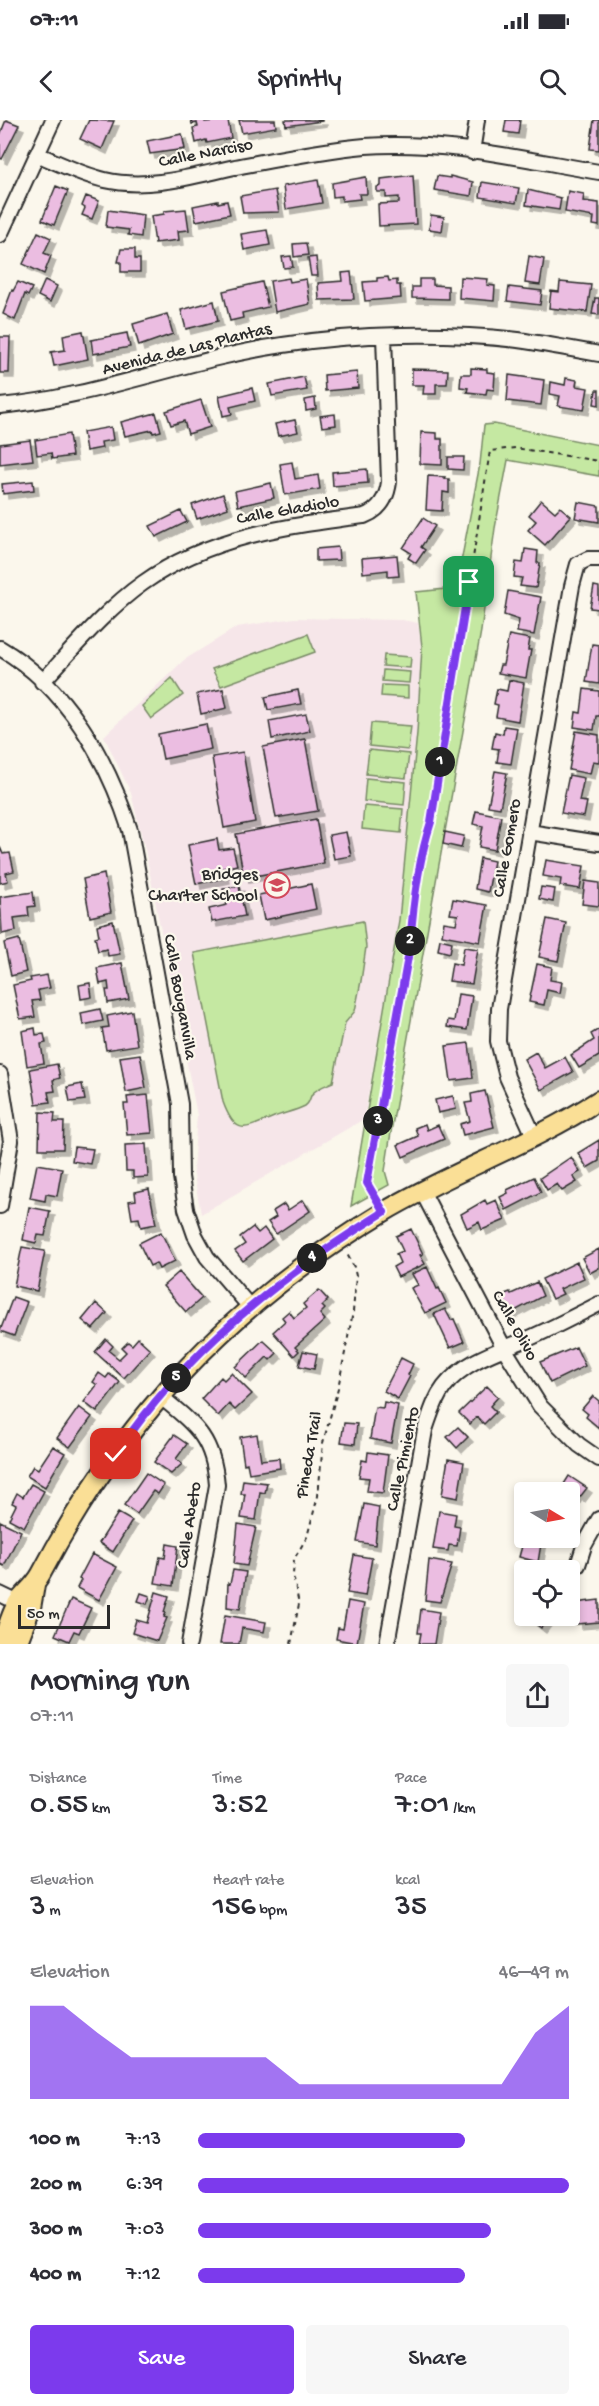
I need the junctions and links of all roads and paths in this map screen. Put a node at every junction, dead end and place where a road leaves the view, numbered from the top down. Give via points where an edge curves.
1 (53, 120) edge
2 (477, 120) edge
3 (472, 152) junction
4 (37, 154) junction
5 (599, 172) edge
6 (0, 235) edge
7 (384, 336) junction
8 (599, 354) edge
9 (0, 406) edge
10 (599, 460) edge
11 (599, 559) edge
12 (0, 648) edge
13 (42, 681) junction
14 (529, 832) junction
15 (599, 843) edge
16 (0, 1074) edge
17 (599, 1100) edge
18 (535, 1138) junction
19 (422, 1191) junction
20 (0, 1206) edge
21 (384, 1212) junction
22 (354, 1267) dead end
23 (599, 1304) edge
24 (250, 1307) junction
25 (504, 1348) junction
26 (160, 1396) junction
27 (599, 1459) edge
28 (599, 1519) edge
29 (580, 1560) edge
30 (0, 1594) edge
31 (24, 1605) junction
32 (2, 1644) edge
33 (17, 1644) edge
34 (189, 1644) edge
35 (291, 1644) edge
36 (387, 1644) edge

1 - 4 street
2 - 3 street
3 - 4 street, Calle Narciso via 410,145 365,146 140,183 104,180
3 - 5 street, Calle Narciso
4 - 6 street
7 - 8 street, Avenida de Las Plantas via 469,336
7 - 9 street, Avenida de Las Plantas via 284,344 94,391
7 - 13 street, Calle Gladiolo via 389,482 379,507 364,516 254,533 174,565 134,590
10 - 21 path via 515,448 490,451 431,822 422,853 410,946 367,1183
11 - 14 street, Calle Gomero via 578,564 572,586
12 - 13 street, Calle Bouganvilla
13 - 24 street, Calle Bouganvilla via 77,719 118,794 130,830 180,1104 181,1177 186,1209 207,1257
14 - 15 street
14 - 18 street, Calle Gomero via 499,1009 498,1041 507,1077
16 - 20 street via 11,1141
17 - 18 main road
18 - 19 main road
19 - 21 main road
19 - 25 street, Calle Olivo
21 - 24 main road via 308,1261
22 - 35 path, Pineda Trail via 353,1312 323,1443 318,1496 307,1537 294,1559 299,1604
23 - 25 street, Calle Pimiento
24 - 26 main road via 202,1350
25 - 27 street, Calle Olivo via 549,1417
25 - 36 street, Calle Pimiento via 460,1371 443,1388 434,1405 425,1430
26 - 31 main road via 134,1426 65,1528
26 - 34 street, Calle Abeto via 206,1439 215,1465 217,1485
28 - 29 street
30 - 31 street
31 - 32 main road
31 - 33 main road

